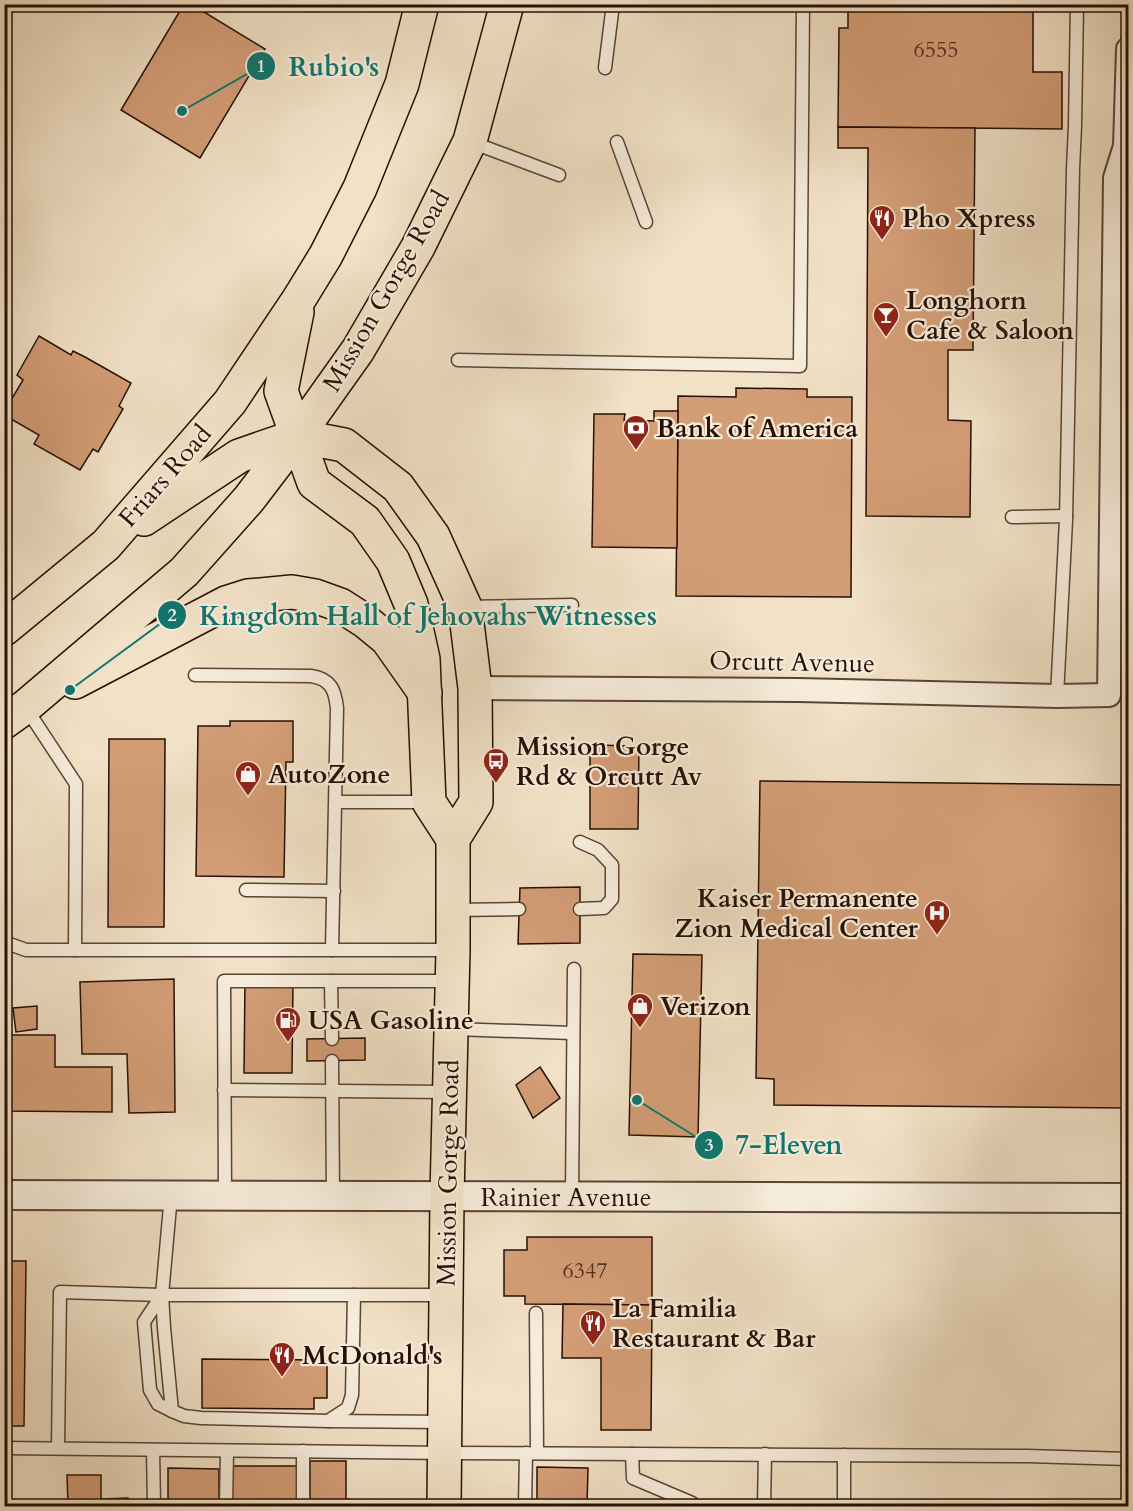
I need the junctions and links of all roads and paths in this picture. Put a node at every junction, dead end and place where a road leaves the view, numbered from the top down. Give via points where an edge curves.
1 (422, 4) edge
2 (507, 4) edge
3 (613, 4) edge
4 (803, 4) edge
5 (1077, 4) edge
6 (1128, 49) edge
7 (605, 68) dead end
8 (1128, 100) edge
9 (470, 141) junction
10 (617, 142) dead end
11 (559, 175) dead end
12 (646, 222) dead end
13 (299, 299) junction
14 (458, 360) dead end
15 (297, 436) junction
16 (1066, 516) junction
17 (1012, 517) dead end
18 (106, 545) junction
19 (572, 605) dead end
20 (465, 607) junction
21 (4, 629) edge
22 (195, 675) dead end
23 (475, 688) junction
24 (425, 693) junction
25 (1057, 696) junction
26 (15, 715) edge
27 (336, 802) junction
28 (429, 802) junction
29 (453, 839) junction
30 (580, 842) dead end
31 (246, 890) dead end
32 (334, 891) junction
33 (519, 909) dead end
34 (580, 909) dead end
35 (453, 910) junction
36 (4, 942) edge
37 (75, 950) junction
38 (332, 950) junction
39 (453, 965) junction
40 (573, 969) dead end
41 (331, 981) junction
42 (451, 1029) junction
43 (572, 1033) junction
44 (332, 1039) dead end
45 (332, 1061) dead end
46 (224, 1090) junction
47 (332, 1091) junction
48 (449, 1092) junction
49 (4, 1195) edge
50 (171, 1195) junction
51 (225, 1195) junction
52 (333, 1196) junction
53 (447, 1196) junction
54 (572, 1197) junction
55 (1128, 1198) edge
56 (162, 1295) junction
57 (354, 1295) junction
58 (446, 1295) junction
59 (536, 1313) dead end
60 (172, 1411) junction
61 (328, 1421) junction
62 (445, 1437) junction
63 (4, 1448) edge
64 (58, 1448) junction
65 (153, 1450) junction
66 (227, 1451) junction
67 (303, 1451) junction
68 (532, 1453) junction
69 (632, 1454) junction
70 (765, 1454) junction
71 (844, 1455) junction
72 (1128, 1459) edge
73 (153, 1506) edge
74 (226, 1506) edge
75 (303, 1506) edge
76 (444, 1506) edge
77 (525, 1506) edge
78 (692, 1506) edge
79 (764, 1506) edge
80 (844, 1506) edge

1 - 13 main road via 402,84 360,188
2 - 9 main road, Mission Gorge Road
3 - 7 lane
4 - 14 lane via 800,366
5 - 16 lane
6 - 8 street
8 - 25 street, Orcutt Avenue via 1125,146 1115,178 1109,695
9 - 11 lane
9 - 15 main road, Mission Gorge Road via 418,247 358,350
10 - 12 lane
13 - 15 main road via 281,391
13 - 18 main road, Friars Road via 230,402
15 - 18 main road via 239,456
15 - 20 main road via 344,446 398,487 433,536
15 - 24 main road via 314,483 365,521 393,561 411,604 423,659
15 - 26 main road via 249,499 184,572
16 - 17 lane
16 - 25 lane
18 - 21 main road, Friars Road
19 - 20 lane
20 - 23 main road
22 - 27 lane via 312,676 325,680 336,695
23 - 25 street, Orcutt Avenue
23 - 29 main road via 476,802
24 - 26 main road via 387,639 365,621 340,605 292,592 248,596 226,603
24 - 28 main road
26 - 37 lane via 76,784
27 - 28 lane
27 - 32 lane
28 - 29 main road
29 - 35 main road, Mission Gorge Road
30 - 34 lane via 598,850 612,865 612,899 604,908
31 - 32 lane
32 - 38 lane
33 - 35 lane
35 - 39 main road, Mission Gorge Road
36 - 37 lane via 26,950
37 - 38 lane
38 - 39 lane
39 - 41 lane
39 - 42 main road, Mission Gorge Road
40 - 43 lane
41 - 44 lane
41 - 46 lane via 224,981
42 - 43 lane
42 - 48 main road, Mission Gorge Road
43 - 54 lane
45 - 47 lane
46 - 47 lane
46 - 51 lane
47 - 48 lane
47 - 52 lane
48 - 53 main road, Mission Gorge Road
49 - 50 street, Rainier Avenue
50 - 51 street, Rainier Avenue
50 - 56 lane
51 - 52 street, Rainier Avenue
52 - 53 street, Rainier Avenue
53 - 54 street, Rainier Avenue
53 - 58 main road, Mission Gorge Road
54 - 55 street, Rainier Avenue
56 - 57 lane
56 - 60 lane
56 - 60 lane via 144,1322 150,1390 158,1404
56 - 64 lane via 60,1292
57 - 58 lane
57 - 61 lane via 352,1395 348,1408
58 - 62 main road, Mission Gorge Road
59 - 68 lane
60 - 61 lane via 201,1418
61 - 62 lane
62 - 67 lane
62 - 68 lane
62 - 76 main road, Mission Gorge Road
63 - 64 lane
64 - 65 lane
65 - 66 lane
65 - 73 lane
66 - 67 lane
66 - 74 lane
67 - 75 lane
68 - 69 lane
68 - 77 lane
69 - 70 lane
69 - 78 lane via 633,1478
70 - 71 lane
70 - 79 lane
71 - 72 lane
71 - 80 lane

